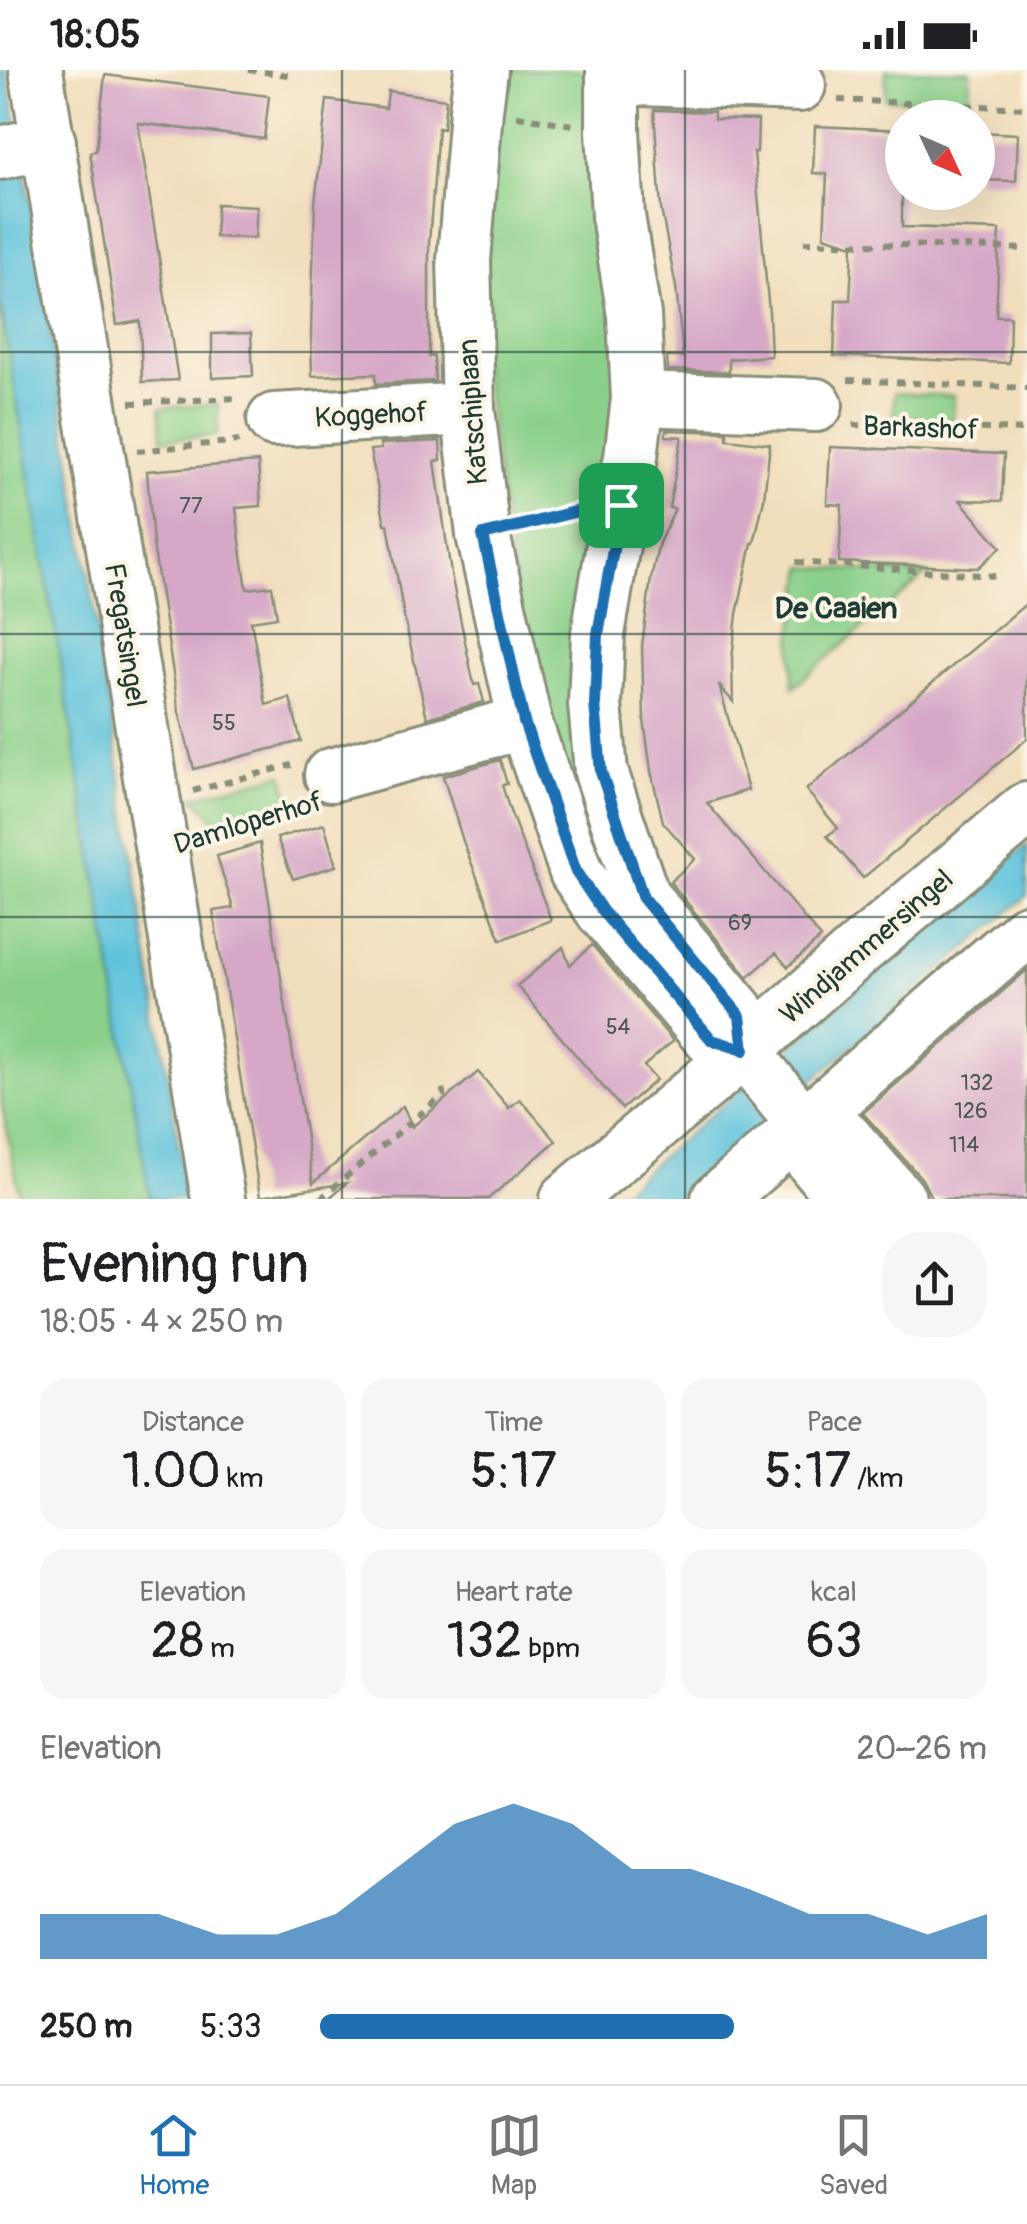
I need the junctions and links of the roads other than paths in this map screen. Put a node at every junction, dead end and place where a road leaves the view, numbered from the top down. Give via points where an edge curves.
1 (36, 70) edge
2 (613, 74) edge
3 (470, 81) edge
4 (818, 93) road end
5 (30, 146) edge
6 (638, 399) junction
7 (829, 403) road end
8 (468, 408) junction
9 (262, 419) road end
10 (524, 722) junction
11 (319, 779) road end
12 (1027, 809) edge
13 (623, 905) junction
14 (1027, 931) edge
15 (773, 1087) junction
16 (218, 1199) edge
17 (567, 1199) edge
18 (718, 1199) edge
19 (844, 1199) edge
20 (898, 1199) edge

1 - 5 street, Fregatsingel
2 - 4 street
2 - 6 street, Katschiplaan via 618,216 634,315
3 - 8 street, Katschiplaan
5 - 16 street, Fregatsingel via 94,430
6 - 7 street
6 - 13 street, Katschiplaan via 598,634 595,704
8 - 9 street, Koggehof
8 - 10 street, Katschiplaan via 483,535
10 - 11 street, Damloperhof
10 - 13 street, Katschiplaan via 576,872
12 - 15 street, Windjammersingel via 851,956
13 - 15 street, Katschiplaan via 740,1016
14 - 15 street, Windjammersingel via 923,1019
15 - 17 street, Windjammersingel
15 - 18 street, Windjammersingel
15 - 19 street, Katschiplaan via 810,1158
15 - 20 street via 841,1134

